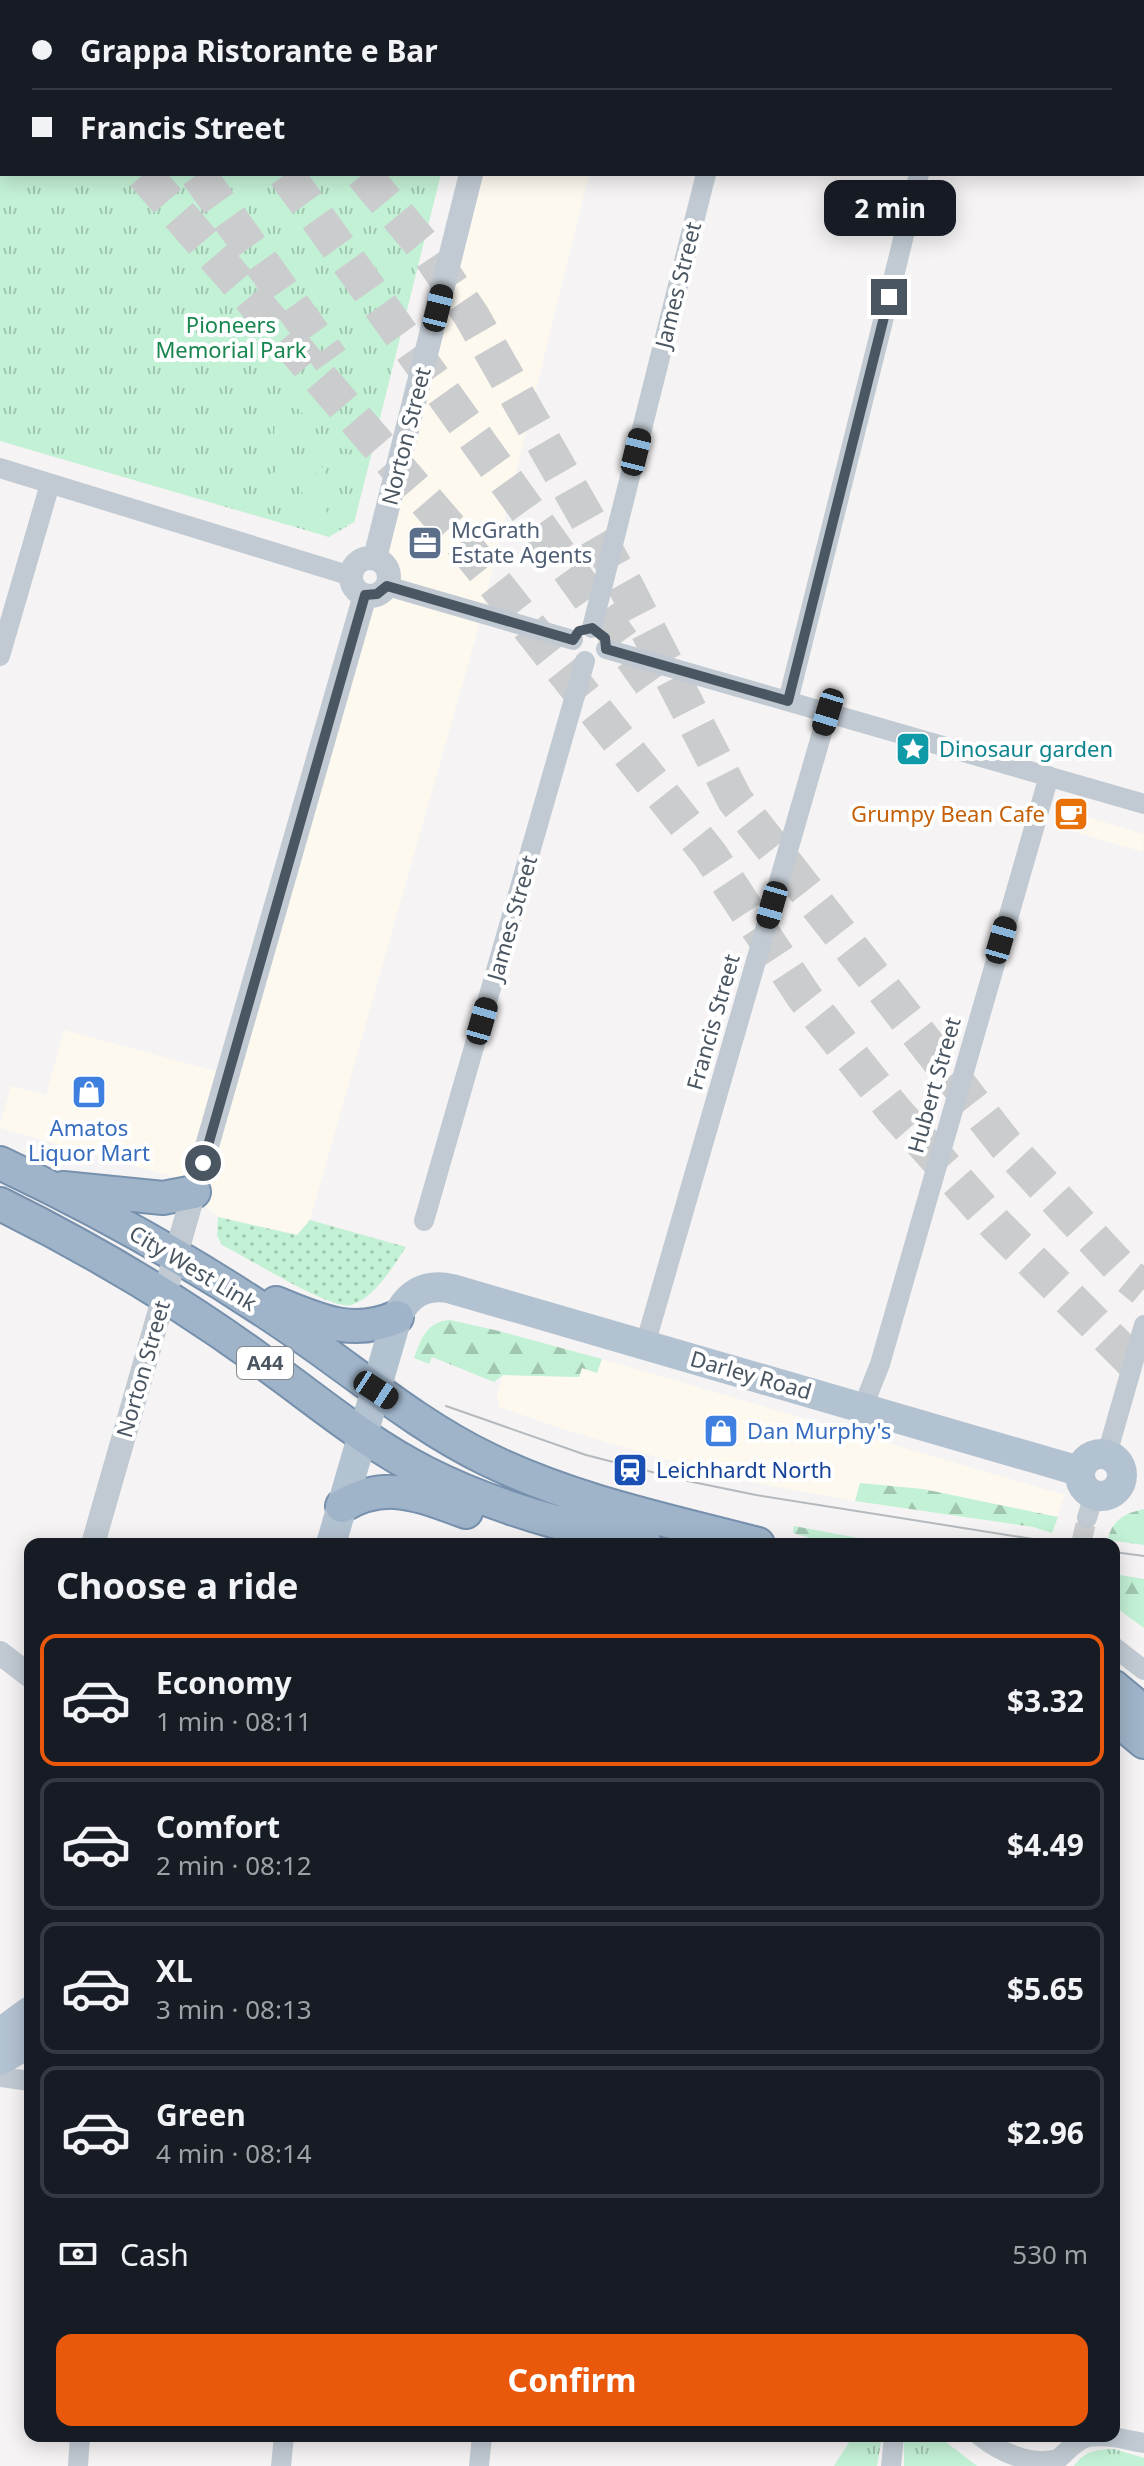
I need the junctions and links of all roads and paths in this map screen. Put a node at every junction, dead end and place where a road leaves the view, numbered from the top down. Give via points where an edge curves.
1 (470, 176) edge
2 (705, 176) edge
3 (919, 176) edge
4 (0, 468) edge
5 (50, 484) junction
6 (368, 586) junction
7 (592, 628) junction
8 (573, 640) junction
9 (606, 649) junction
10 (0, 656) edge
11 (585, 661) junction
12 (788, 701) junction
13 (828, 712) junction
14 (1049, 776) junction
15 (1144, 804) edge
16 (0, 1163) edge
17 (50, 1187) junction
18 (194, 1192) junction
19 (0, 1204) edge
20 (424, 1221) dead end
21 (177, 1256) junction
22 (164, 1297) junction
23 (252, 1303) junction
24 (397, 1317) junction
25 (1144, 1325) edge
26 (645, 1345) junction
27 (376, 1390) junction
28 (863, 1407) junction
29 (363, 1435) junction
30 (1124, 1470) edge
31 (342, 1506) junction
32 (513, 1508) junction
33 (95, 1538) edge
34 (333, 1538) edge
35 (619, 1538) edge
36 (734, 1538) edge
37 (1120, 1652) edge
38 (0, 1653) edge
39 (1144, 1670) edge
40 (24, 1671) edge
41 (1120, 1692) edge
42 (1144, 1712) edge
43 (1120, 1722) edge
44 (1144, 1742) edge
45 (24, 2015) edge
46 (0, 2033) edge
47 (24, 2046) edge
48 (0, 2060) edge
49 (0, 2077) edge
50 (24, 2080) edge
51 (1120, 2440) edge
52 (80, 2442) edge
53 (283, 2442) edge
54 (481, 2442) edge
55 (893, 2442) edge
56 (988, 2442) edge
57 (1077, 2442) edge
58 (1144, 2443) edge
59 (78, 2466) edge
60 (281, 2466) edge
61 (479, 2466) edge
62 (891, 2466) edge
63 (1045, 2466) edge

1 - 6 street, Norton Street via 375,558 356,564
2 - 7 street, James Street
3 - 12 street
4 - 5 street
5 - 6 street
5 - 10 street
6 - 8 street
6 - 18 street, Norton Street
7 - 8 street via 579,631
7 - 9 street via 605,638
8 - 11 street via 576,655
9 - 11 street via 601,657
9 - 12 street
11 - 20 street, James Street
12 - 13 street
13 - 14 street
13 - 26 street, Francis Street
14 - 15 street
14 - 28 street, Hubert Street via 880,1364
16 - 17 highway, City West Link / A44
17 - 18 highway via 163,1198
17 - 21 highway, City West Link / A44
18 - 21 street, Norton Street
19 - 22 highway, City West Link / A44
21 - 22 street, Norton Street
21 - 23 highway, City West Link / A44
22 - 29 highway, City West Link / A44
22 - 33 street, Norton Street
23 - 24 highway via 275,1303 346,1326 373,1326
23 - 27 highway, City West Link / A44
24 - 26 main road, Darley Road via 404,1303 422,1289 437,1286
24 - 27 main road
25 - 30 street
26 - 28 main road, Darley Road
27 - 29 main road
27 - 36 highway, A44 via 484,1458 551,1488
28 - 30 main road, Darley Road via 1087,1495 1087,1458 1100,1453
29 - 31 main road
29 - 32 highway, A44 via 425,1473
31 - 32 highway via 367,1493 388,1490 469,1513
31 - 34 main road
32 - 35 highway, A44
37 - 39 street
38 - 40 street
41 - 42 highway
43 - 44 highway
45 - 46 main road
47 - 48 main road
49 - 50 street
51 - 58 street
52 - 59 street
53 - 60 street
54 - 61 street
55 - 62 street
56 - 63 street via 1025,2465
57 - 63 street

